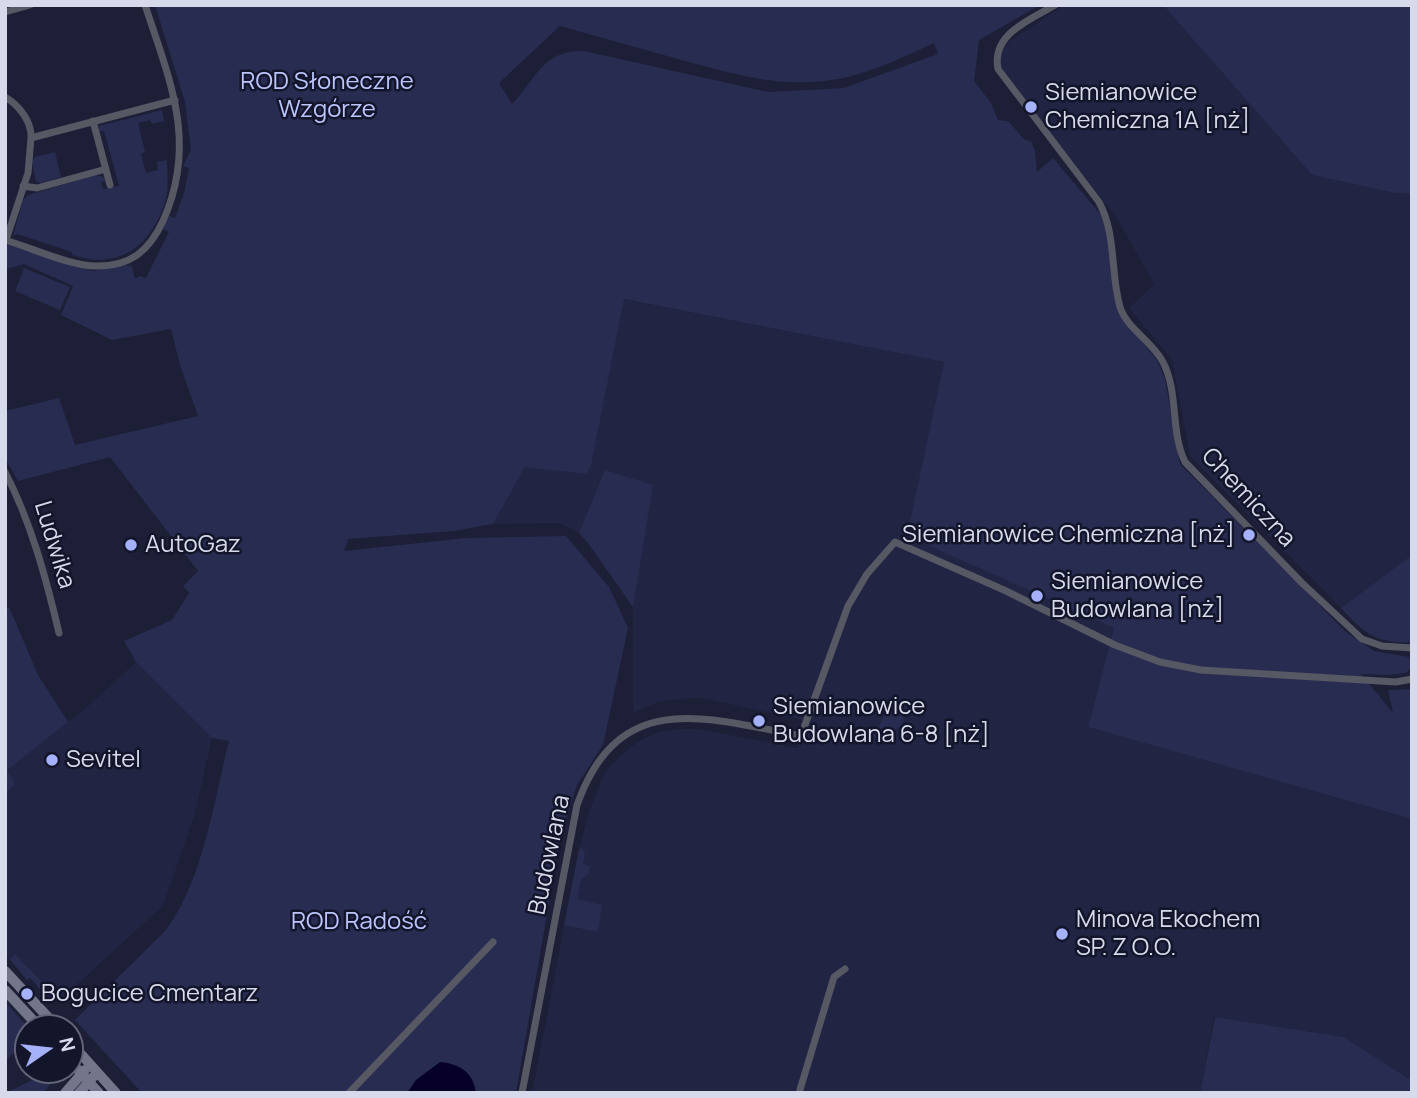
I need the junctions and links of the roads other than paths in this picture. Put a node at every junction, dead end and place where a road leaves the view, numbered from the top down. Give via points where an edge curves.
1 (30, 5) edge
2 (145, 5) edge
3 (1055, 5) edge
4 (5, 12) edge
5 (5, 97) edge
6 (175, 100) junction
7 (93, 121) junction
8 (30, 138) junction
9 (106, 169) junction
10 (110, 185) dead end
11 (23, 186) junction
12 (5, 240) edge
13 (5, 472) edge
14 (59, 633) dead end
15 (1412, 648) edge
16 (1410, 680) edge
17 (493, 942) dead end
18 (845, 969) dead end
19 (5, 971) edge
20 (5, 990) edge
21 (27, 1014) edge
22 (45, 1014) edge
23 (84, 1058) edge
24 (94, 1069) junction
25 (85, 1078) junction
26 (65, 1093) edge
27 (79, 1093) edge
28 (99, 1093) edge
29 (116, 1093) edge
30 (349, 1093) edge
31 (522, 1093) edge
32 (799, 1093) edge

1 - 4 street
2 - 6 street
3 - 15 street, Chemiczna via 1007,36 997,52 998,69 1105,215 1121,310 1165,366 1185,462 1362,639
5 - 8 street via 30,123
6 - 7 street
6 - 12 street via 180,168 168,209 146,249 125,261 93,266
7 - 8 street
7 - 9 street
8 - 11 street
9 - 10 street
9 - 11 street via 37,188
11 - 12 street
13 - 14 street, Ludwika via 29,527
16 - 31 street, Budowlana via 1201,670 1160,662 895,542 867,574 848,606 801,737 703,718 670,719 621,738 598,760 577,805
17 - 30 street
18 - 32 street via 834,977
19 - 22 street
20 - 21 street
23 - 24 street
24 - 25 street
24 - 29 street
25 - 26 street
25 - 27 street
25 - 28 street

